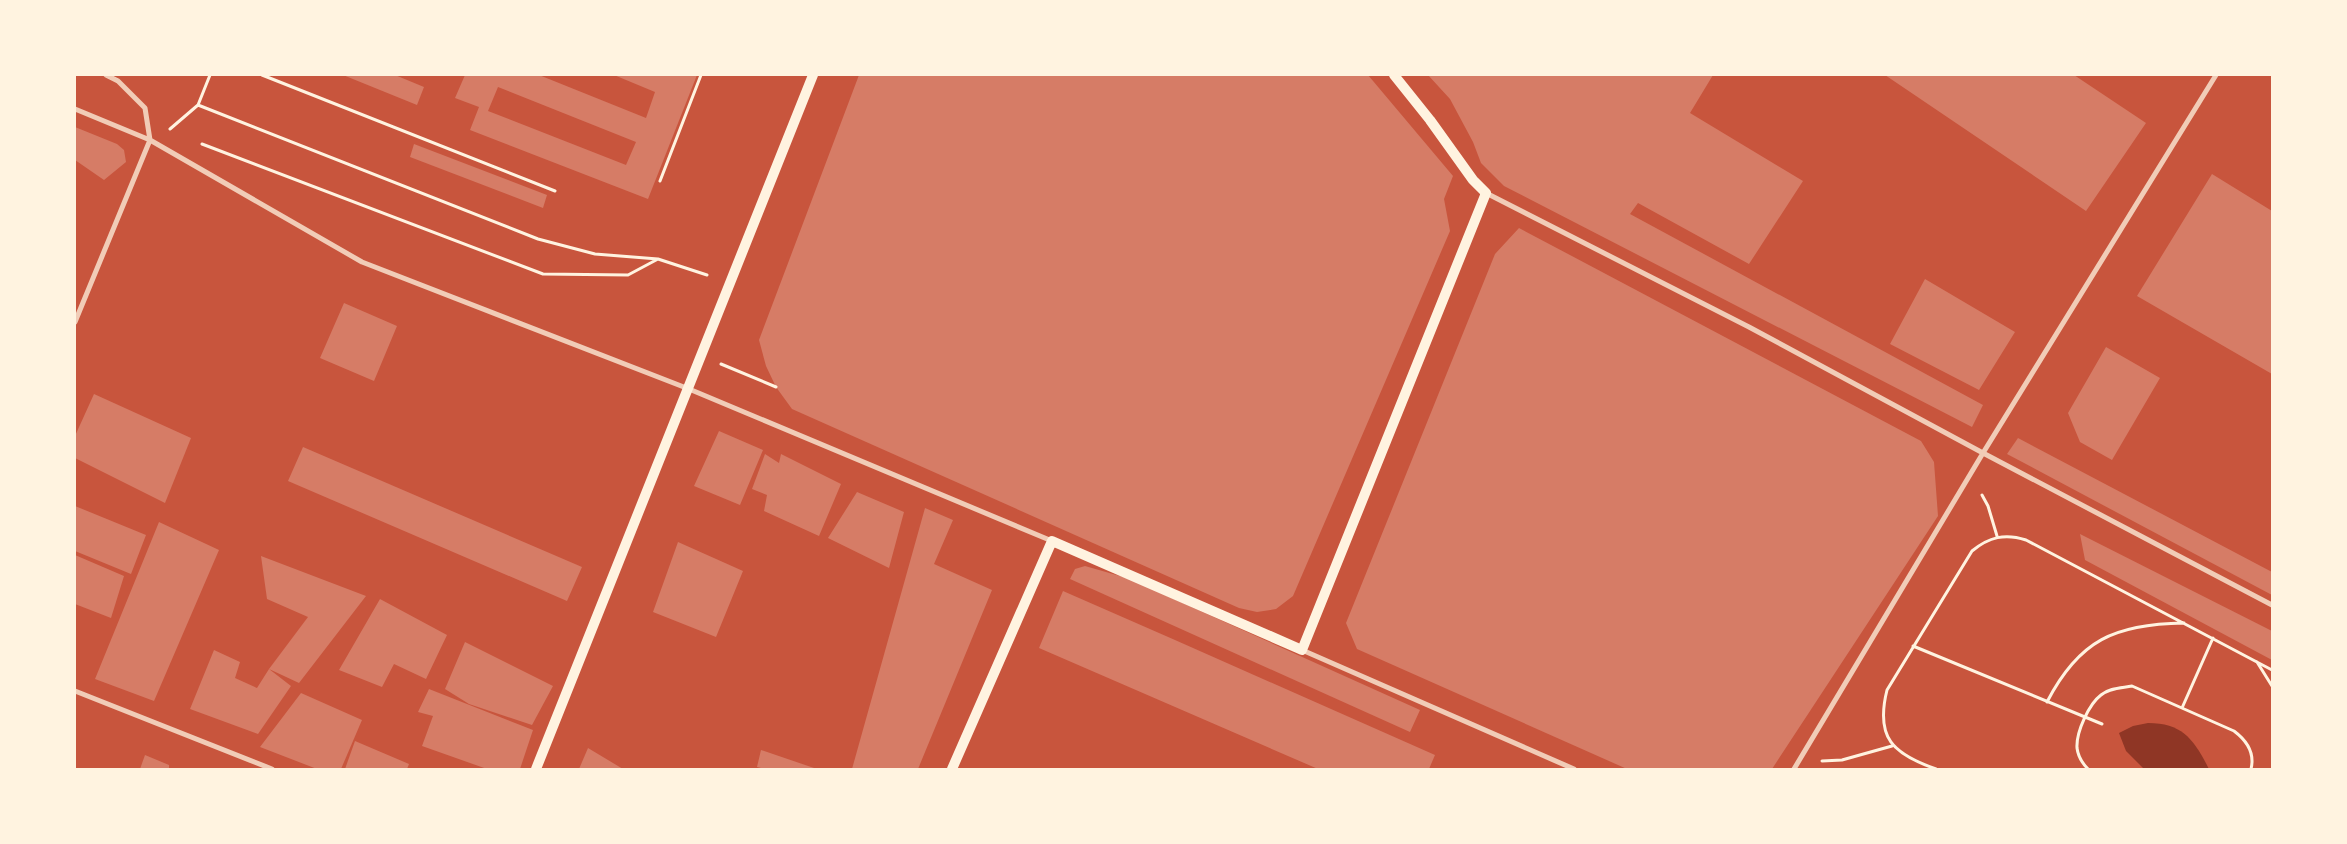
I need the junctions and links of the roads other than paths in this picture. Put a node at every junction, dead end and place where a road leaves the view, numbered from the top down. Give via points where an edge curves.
1 (106, 75) edge
2 (813, 75) edge
3 (1394, 75) edge
4 (2216, 75) edge
5 (75, 109) edge
6 (150, 140) junction
7 (1486, 193) junction
8 (75, 322) edge
9 (689, 389) junction
10 (1983, 453) junction
11 (1052, 541) junction
12 (2272, 605) edge
13 (1302, 650) junction
14 (75, 691) edge
15 (272, 769) edge
16 (536, 769) edge
17 (952, 769) edge
18 (1574, 769) edge
19 (1794, 769) edge

1 - 6 street via 118,81 145,108
2 - 9 main road
3 - 7 main road
4 - 10 street
5 - 6 street
6 - 8 street
6 - 9 street via 362,262
7 - 10 street via 1749,326
7 - 13 main road
9 - 11 street
9 - 16 main road
10 - 12 street
10 - 19 street
11 - 13 main road
11 - 17 main road
13 - 18 street
14 - 15 street

